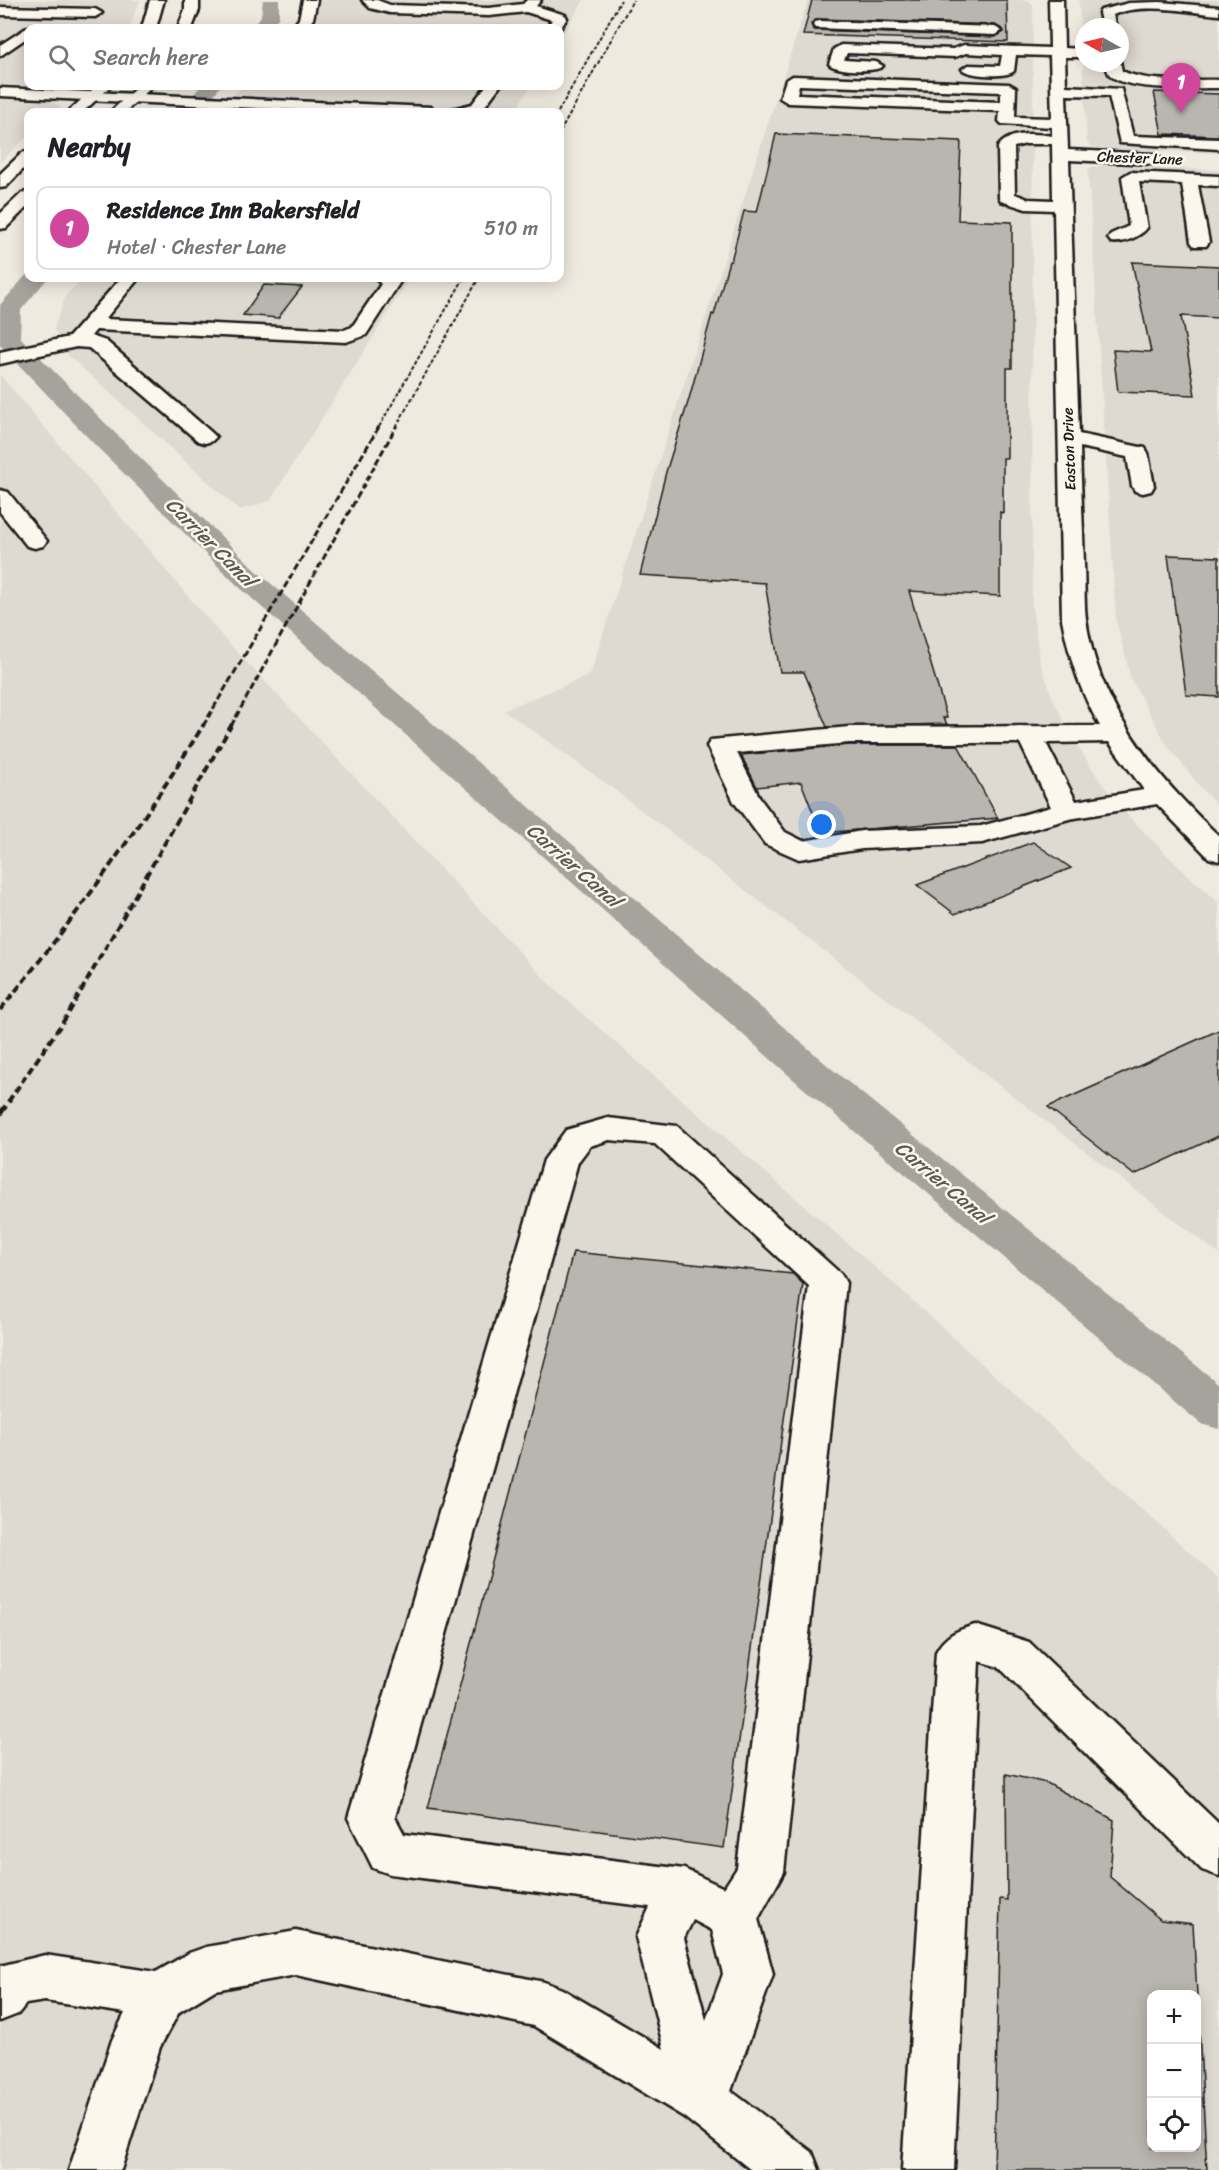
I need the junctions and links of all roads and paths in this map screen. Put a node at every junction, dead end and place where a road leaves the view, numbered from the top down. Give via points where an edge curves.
1 (157, 0) edge
2 (178, 0) edge
3 (310, 0) edge
4 (369, 0) edge
5 (1056, 0) edge
6 (531, 4) edge
7 (1200, 4) edge
8 (192, 5) edge
9 (1112, 7) junction
10 (1152, 8) dead end
11 (1177, 8) dead end
12 (390, 9) junction
13 (0, 10) edge
14 (1219, 11) edge
15 (95, 14) dead end
16 (1107, 18) edge
17 (379, 22) dead end
18 (0, 23) edge
19 (31, 24) edge
20 (150, 24) edge
21 (186, 24) edge
22 (302, 24) edge
23 (556, 24) edge
24 (820, 25) dead end
25 (1013, 31) dead end
26 (24, 34) edge
27 (1054, 40) junction
28 (1075, 49) edge
29 (1009, 51) junction
30 (0, 52) edge
31 (893, 66) dead end
32 (950, 69) dead end
33 (1114, 72) edge
34 (1219, 84) edge
35 (100, 90) edge
36 (142, 90) edge
37 (253, 90) edge
38 (490, 90) edge
39 (1059, 90) junction
40 (0, 92) edge
41 (317, 93) dead end
42 (92, 97) junction
43 (132, 99) junction
44 (242, 104) junction
45 (304, 107) junction
46 (1008, 107) junction
47 (80, 108) edge
48 (122, 108) edge
49 (267, 108) edge
50 (288, 108) edge
51 (320, 108) edge
52 (474, 108) edge
53 (1060, 140) junction
54 (1219, 144) edge
55 (24, 160) edge
56 (1174, 160) dead end
57 (1189, 179) junction
58 (1219, 181) edge
59 (0, 183) edge
60 (24, 200) edge
61 (1062, 205) junction
62 (0, 224) edge
63 (1117, 238) dead end
64 (1200, 242) dead end
65 (127, 282) edge
66 (391, 282) edge
67 (90, 324) junction
68 (76, 341) junction
69 (0, 358) edge
70 (205, 437) dead end
71 (1069, 438) junction
72 (1143, 486) dead end
73 (0, 497) edge
74 (35, 541) dead end
75 (1117, 734) junction
76 (1029, 735) junction
77 (1163, 795) junction
78 (1067, 811) junction
79 (1219, 852) edge
80 (1219, 1855) edge
81 (684, 1890) junction
82 (733, 1917) junction
83 (161, 1996) junction
84 (0, 1998) edge
85 (702, 2100) junction
86 (95, 2170) edge
87 (793, 2170) edge
88 (928, 2170) edge

1 - 20 street
2 - 8 street
3 - 22 street
4 - 12 street
5 - 27 street, Easton Drive
6 - 12 street via 489,12
6 - 23 street via 560,18
7 - 9 street via 1120,3
7 - 11 street
7 - 14 street
8 - 21 street
9 - 10 street
9 - 16 street via 1106,13
12 - 17 street
13 - 15 street
18 - 19 street
24 - 25 street
26 - 30 street
27 - 28 street
27 - 29 street
27 - 39 street, Easton Drive
29 - 31 street via 841,49 836,64
29 - 32 street via 1007,71
33 - 34 street via 1134,79
35 - 42 street
36 - 43 street
37 - 44 street
38 - 52 street
39 - 53 street, Easton Drive
39 - 54 street via 1116,93 1126,140
40 - 42 street
41 - 45 street
42 - 43 street
42 - 47 street
43 - 44 street
43 - 48 street
44 - 49 street
45 - 50 street
45 - 51 street
46 - 46 street via 882,102 788,98 793,80 1009,88
46 - 53 street via 1007,121
53 - 56 street, Chester Lane
53 - 61 street, Easton Drive
53 - 61 street via 1010,142 1006,147 1006,197 1026,204
55 - 59 street
57 - 58 street
57 - 63 street via 1130,177 1138,228
57 - 64 street
60 - 62 street
61 - 71 street, Easton Drive
65 - 67 street
66 - 67 street via 359,331 346,336
67 - 68 street
68 - 69 street
68 - 70 street via 99,345
71 - 72 street via 1137,453
71 - 75 street, Easton Drive via 1074,620 1090,680
73 - 74 street
75 - 76 street
75 - 77 street, Easton Drive
76 - 78 street
76 - 78 street via 849,735 720,746 748,802 775,838 799,850 862,840 982,834
77 - 78 street
77 - 79 street, Easton Drive
80 - 88 street via 1014,1654 975,1642 958,1652
81 - 82 street
81 - 82 street via 390,1852 371,1818 561,1160 578,1138 608,1129 665,1134 828,1283 760,1872
81 - 85 street via 660,1937
82 - 85 street via 748,1974
83 - 84 street via 45,1978 12,1984
83 - 85 street via 206,1969 296,1953 544,2005
83 - 86 street via 136,2040
85 - 87 street

